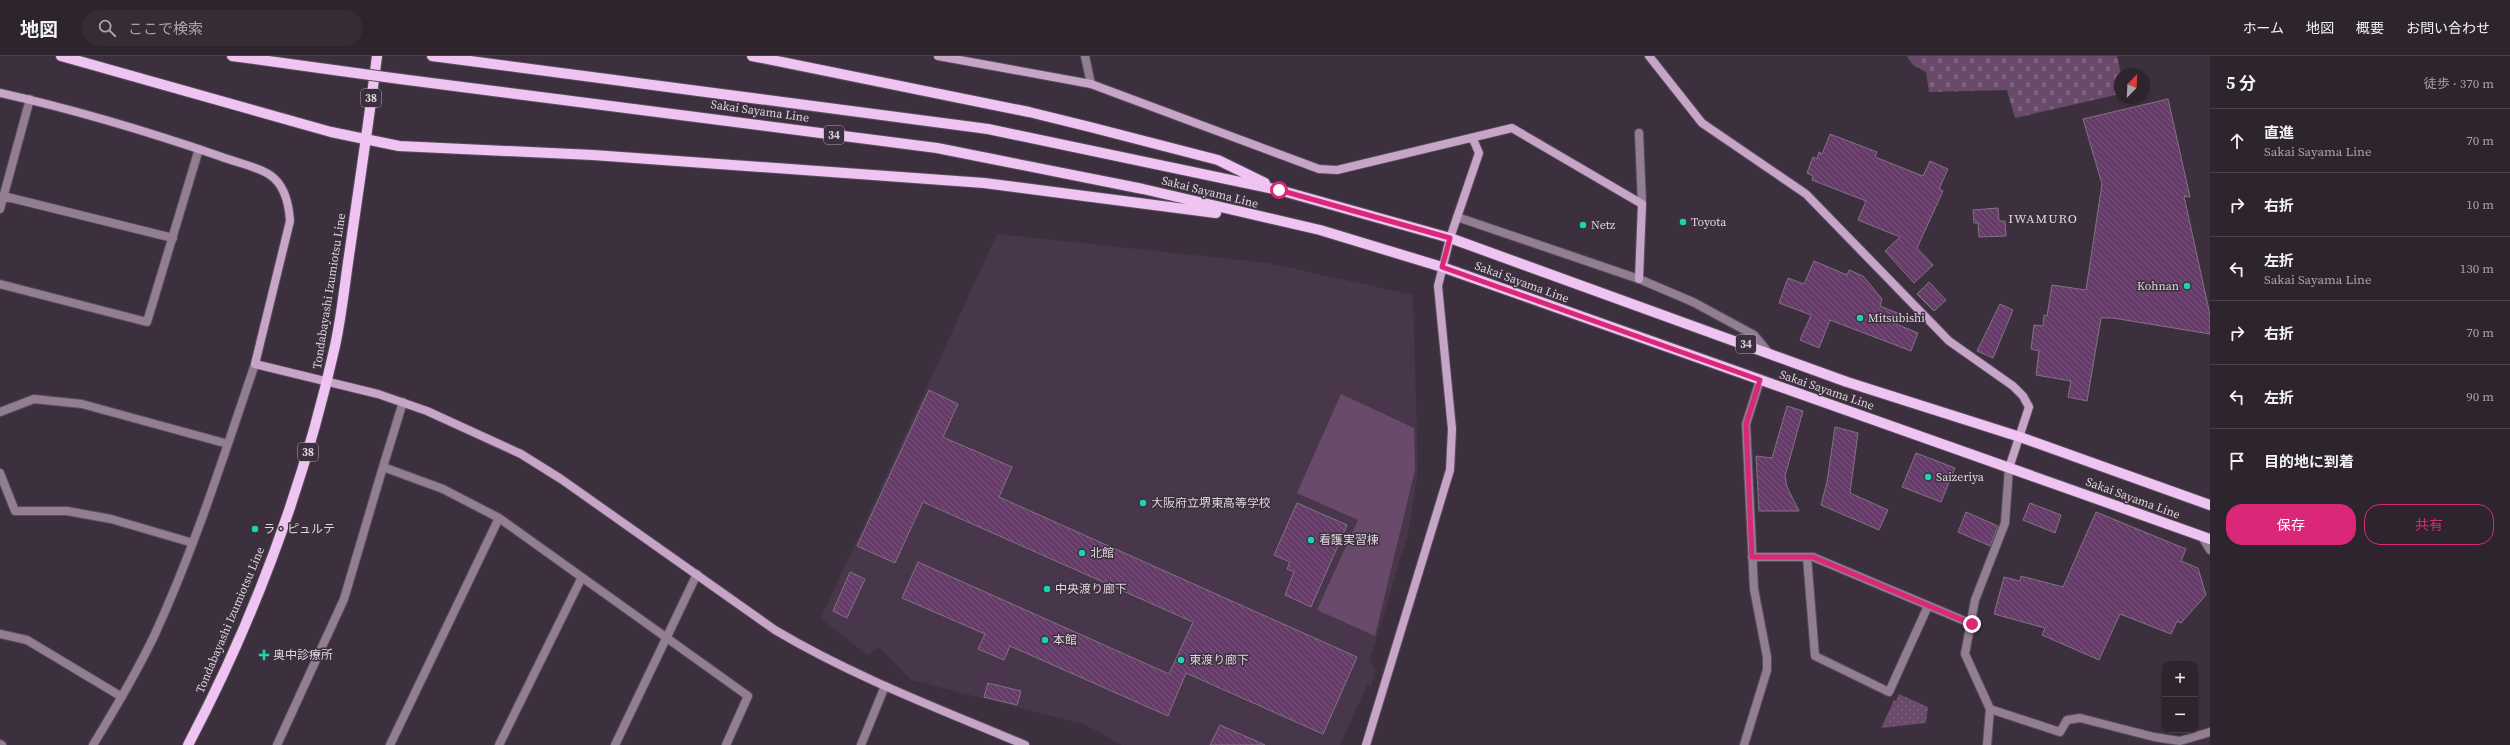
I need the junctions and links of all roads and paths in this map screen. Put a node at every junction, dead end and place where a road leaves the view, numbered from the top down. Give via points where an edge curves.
1 (61, 56) edge
2 (232, 56) edge
3 (377, 56) edge
4 (432, 56) edge
5 (752, 56) edge
6 (938, 56) edge
7 (1086, 56) edge
8 (1649, 56) edge
9 (1092, 84) junction
10 (0, 93) edge
11 (30, 100) junction
12 (1640, 133) dead end
13 (1473, 139) junction
14 (366, 140) junction
15 (199, 149) junction
16 (1279, 190) junction
17 (3, 196) junction
18 (1642, 204) junction
19 (0, 209) edge
20 (1457, 217) junction
21 (1264, 219) junction
22 (173, 238) junction
23 (1450, 238) junction
24 (1442, 267) junction
25 (1639, 279) junction
26 (0, 284) edge
27 (1768, 352) junction
28 (255, 364) junction
29 (327, 380) junction
30 (1760, 380) junction
31 (403, 402) junction
32 (0, 412) edge
33 (2020, 437) junction
34 (228, 444) junction
35 (383, 467) junction
36 (2009, 468) junction
37 (0, 473) edge
38 (2210, 505) edge
39 (499, 518) junction
40 (2206, 538) edge
41 (193, 543) junction
42 (2210, 550) edge
43 (1752, 557) junction
44 (1807, 557) junction
45 (697, 574) junction
46 (581, 579) junction
47 (1928, 606) junction
48 (1972, 624) junction
49 (0, 634) edge
50 (665, 638) junction
51 (885, 686) junction
52 (122, 698) junction
53 (1990, 709) junction
54 (2210, 732) edge
55 (93, 745) edge
56 (188, 745) edge
57 (277, 745) edge
58 (390, 745) edge
59 (499, 745) edge
60 (615, 745) edge
61 (726, 745) edge
62 (861, 745) edge
63 (1025, 745) edge
64 (1366, 745) edge
65 (1744, 745) edge
66 (1987, 745) edge

1 - 14 main road
2 - 21 main road, Sakai Sayama Line / 34, bridge via 937,148 1143,189
3 - 14 main road, Tondabayashi Izumiotsu Line / 38
4 - 16 main road, Sakai Sayama Line / 34 via 988,129
5 - 16 main road via 1029,112 1098,129 1218,160
6 - 9 street
7 - 9 street
8 - 33 street via 1702,123 1806,194 1949,341 2013,386 2023,396 2029,407
9 - 13 street via 1319,169 1337,170
10 - 11 street
11 - 15 street
11 - 17 street
12 - 18 street
13 - 18 street via 1512,128
13 - 20 street via 1478,153
14 - 21 main road via 399,146 593,155 984,183
14 - 29 main road, Tondabayashi Izumiotsu Line / 38 via 336,344
15 - 22 street
15 - 28 street via 270,175 284,193 289,205 290,221
16 - 23 main road, Sakai Sayama Line / 34
17 - 19 street
17 - 22 street
18 - 25 street
20 - 23 street
20 - 25 street
21 - 24 main road, Sakai Sayama Line / 34 via 1320,230
22 - 26 street via 148,322
23 - 24 street
23 - 27 main road, Sakai Sayama Line / 34
24 - 30 main road, Sakai Sayama Line / 34
24 - 64 street via 1438,286 1452,429 1450,470
25 - 27 street via 1693,302 1754,335
27 - 33 main road, Sakai Sayama Line / 34 via 1847,382
28 - 29 street
28 - 34 street
29 - 31 street
29 - 56 main road, Tondabayashi Izumiotsu Line / 38 via 292,501 265,577 229,662
30 - 36 main road, Sakai Sayama Line / 34
30 - 43 street via 1746,424
31 - 35 street
31 - 45 street via 470,429 521,454
32 - 34 street via 34,399 82,404
33 - 36 street
33 - 38 main road, Sakai Sayama Line / 34
34 - 41 street
35 - 39 street via 443,489
35 - 57 street via 344,599
36 - 40 main road, Sakai Sayama Line / 34
36 - 48 street via 2005,523 1975,600
37 - 41 street via 15,511 66,511 111,519
39 - 46 street
39 - 58 street
40 - 42 street
41 - 52 street via 155,634
43 - 44 street
43 - 65 street via 1754,589 1767,658 1766,670
44 - 47 street via 1813,557
44 - 47 street via 1815,656 1889,692
45 - 50 street
45 - 51 street via 788,638
46 - 50 street
46 - 59 street
47 - 48 street
48 - 53 street via 1966,654
49 - 52 street via 27,640
50 - 60 street
50 - 61 street via 748,696
51 - 62 street
51 - 63 street
52 - 55 street
53 - 54 street via 2060,732 2067,720 2080,718 2180,741
53 - 66 street

